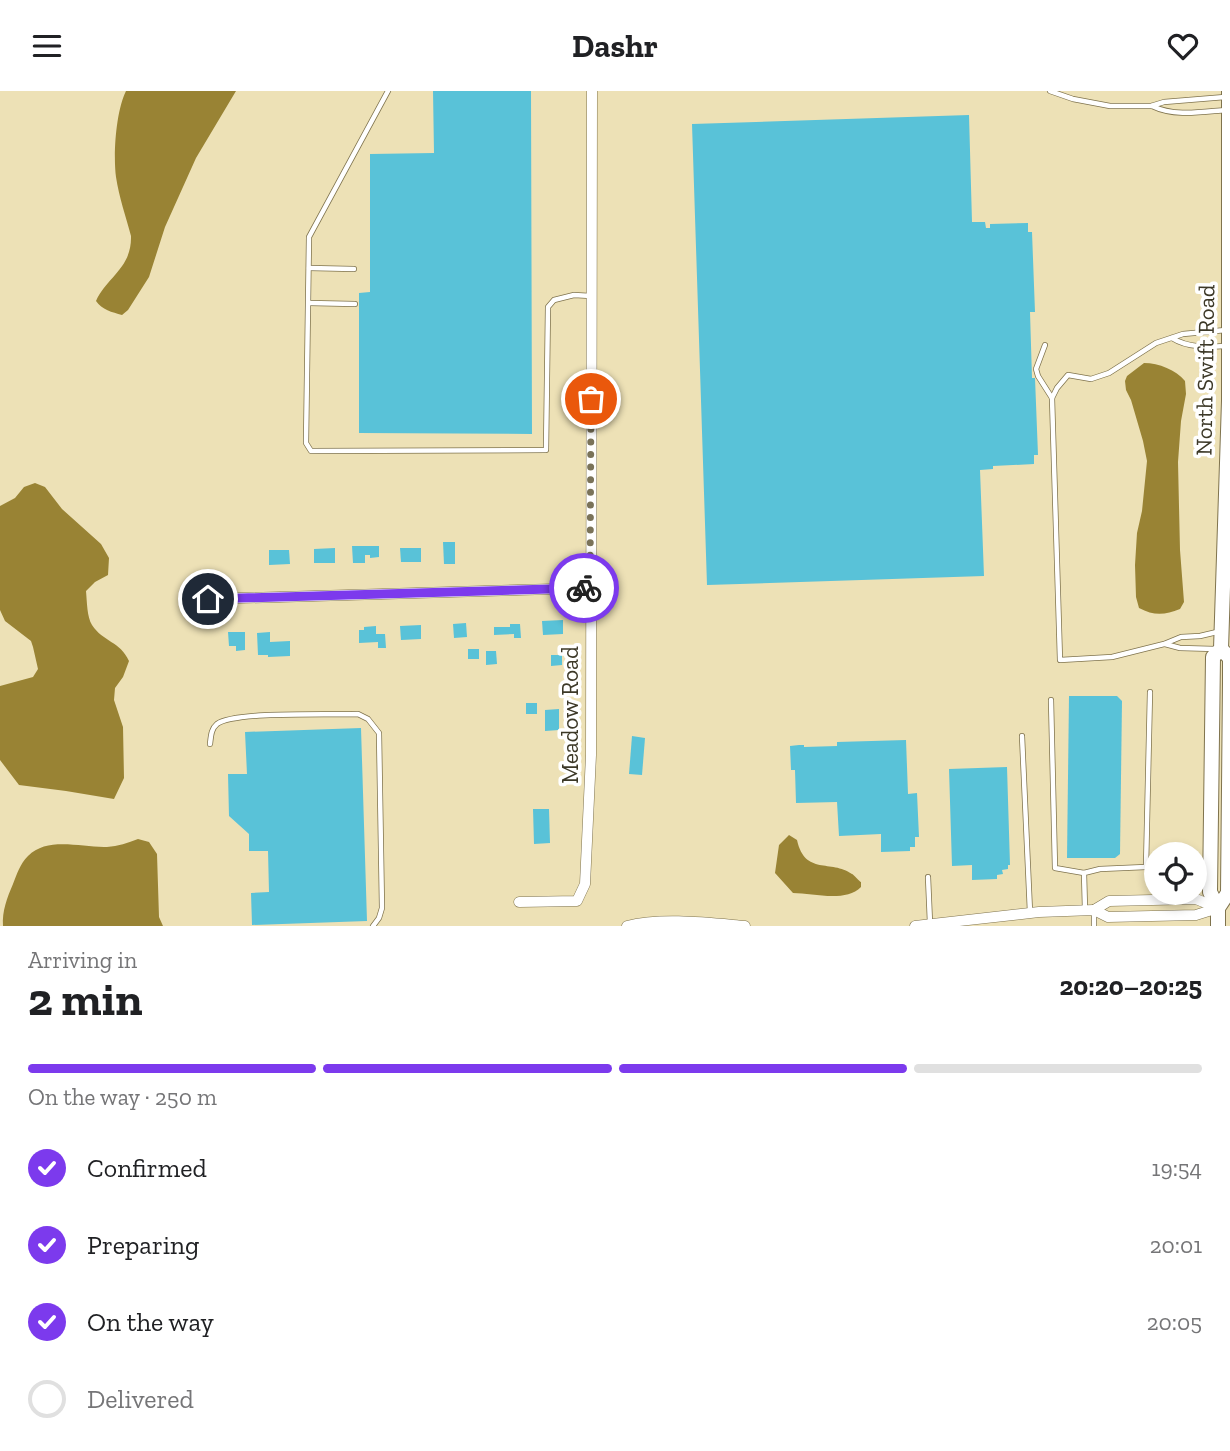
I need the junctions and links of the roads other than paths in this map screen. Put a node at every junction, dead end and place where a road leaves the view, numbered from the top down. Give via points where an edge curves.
1 (388, 91) edge
2 (592, 91) edge
3 (1050, 91) edge
4 (1229, 102) edge
5 (1151, 106) junction
6 (1229, 192) edge
7 (309, 268) junction
8 (354, 269) dead end
9 (591, 296) junction
10 (309, 303) junction
11 (355, 304) dead end
12 (1228, 330) junction
13 (1172, 338) junction
14 (1045, 345) dead end
15 (1228, 346) edge
16 (1229, 379) edge
17 (1052, 398) junction
18 (1229, 407) edge
19 (1227, 526) edge
20 (590, 587) junction
21 (1226, 595) edge
22 (208, 599) dead end
23 (1224, 623) edge
24 (1164, 644) junction
25 (1221, 649) junction
26 (1150, 692) dead end
27 (1051, 700) dead end
28 (1022, 737) dead end
29 (210, 744) dead end
30 (1084, 873) junction
31 (928, 877) dead end
32 (519, 902) dead end
33 (1224, 908) edge
34 (1089, 910) junction
35 (1030, 913) junction
36 (1000, 921) edge
37 (930, 924) edge
38 (373, 926) edge
39 (627, 926) edge
40 (745, 926) edge
41 (915, 926) edge
42 (1094, 926) edge
43 (1218, 926) edge

1 - 7 lane via 309,237
2 - 9 street, Meadow Road
3 - 5 lane via 1110,106
4 - 5 lane
4 - 5 lane via 1187,113
4 - 6 street, North Swift Road
6 - 12 street, North Swift Road
7 - 8 lane
7 - 10 lane
9 - 10 lane via 554,300 548,307 546,450 312,451 306,443
9 - 20 street, Meadow Road
10 - 11 lane
12 - 13 lane
12 - 15 street, North Swift Road
13 - 15 lane via 1202,347
13 - 17 lane via 1156,342 1109,373 1091,379 1068,375
14 - 17 lane via 1036,369
15 - 16 street, North Swift Road
16 - 18 street, North Swift Road
17 - 24 lane via 1060,660 1112,657
18 - 19 street, North Swift Road
19 - 21 street, North Swift Road
20 - 22 street
20 - 32 street, Meadow Road via 591,755 585,884 577,901
21 - 23 street, North Swift Road
23 - 24 lane via 1200,636
23 - 25 street, North Swift Road
24 - 25 lane
25 - 33 street, North Swift Road via 1230,659 1228,893
26 - 30 lane via 1146,867
27 - 30 lane via 1055,868
28 - 35 lane
29 - 38 lane via 217,724 242,716 358,714 368,719 379,733 382,908
30 - 34 lane
31 - 37 lane
33 - 34 street via 1196,915 1108,917
33 - 34 street via 1184,899 1109,901
33 - 43 street, North Swift Road
34 - 35 street
34 - 42 lane
35 - 36 street
36 - 37 street
37 - 41 street
39 - 40 street via 684,922

